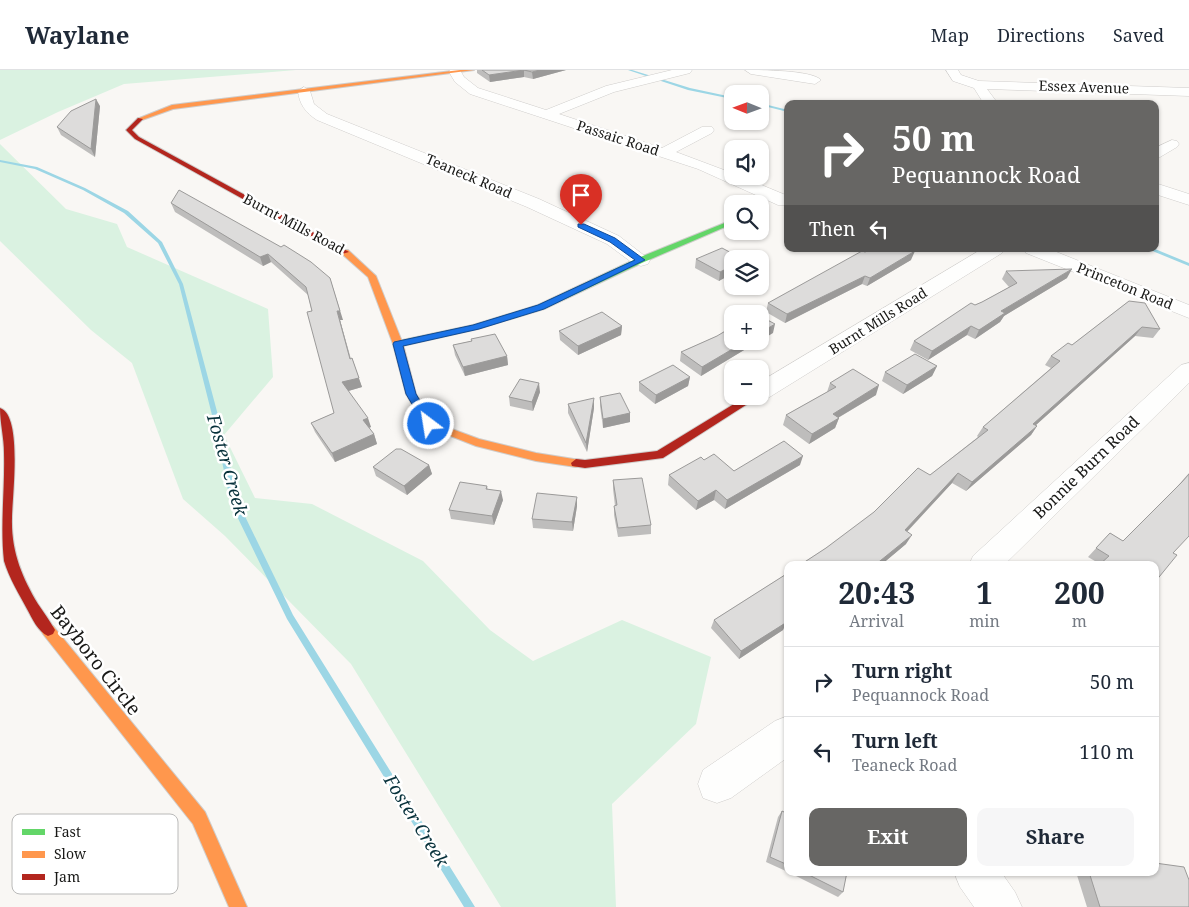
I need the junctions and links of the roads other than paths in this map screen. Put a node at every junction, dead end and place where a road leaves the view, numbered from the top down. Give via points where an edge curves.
1 (472, 70) edge
2 (686, 70) edge
3 (751, 70) edge
4 (952, 70) edge
5 (972, 70) edge
6 (456, 72) junction
7 (816, 80) dead end
8 (978, 85) junction
9 (304, 91) junction
10 (1189, 92) edge
11 (988, 100) edge
12 (545, 114) junction
13 (707, 130) dead end
14 (1172, 144) dead end
15 (1159, 152) edge
16 (663, 153) junction
17 (1159, 189) edge
18 (784, 199) edge
19 (1189, 200) edge
20 (784, 201) edge
21 (769, 207) edge
22 (724, 225) edge
23 (990, 252) edge
24 (1040, 252) edge
25 (641, 260) junction
26 (1189, 312) edge
27 (398, 344) junction
28 (1189, 370) edge
29 (769, 387) edge
30 (740, 405) edge
31 (0, 411) edge
32 (988, 561) edge
33 (784, 737) edge
34 (717, 784) dead end
35 (978, 876) edge
36 (238, 907) edge
37 (1000, 907) edge

1 - 6 street, Burnt Mills Road
2 - 12 street via 618,87
3 - 7 street
4 - 8 street via 958,78
5 - 8 street via 980,80
6 - 9 street, Burnt Mills Road
6 - 12 street, Passaic Road via 459,79 474,91
8 - 10 street, Essex Avenue
8 - 11 street
9 - 25 street, Teaneck Road via 304,99 311,110 322,117 534,204 613,240
9 - 27 street, Burnt Mills Road via 172,107 134,122 129,130 137,138 349,254 372,276
12 - 16 street, Passaic Road
13 - 16 street
14 - 15 street
16 - 18 street, Passaic Road
17 - 19 street
20 - 21 street
22 - 25 street
23 - 29 street, Burnt Mills Road
24 - 26 street, Princeton Road
25 - 27 street via 541,307 475,327
27 - 30 street, Burnt Mills Road via 411,394 429,424 476,442 536,457 585,464 659,455
28 - 32 street, Bonnie Burn Road
31 - 36 street, Bayboro Circle via 7,424 11,464 6,521 10,560 40,620 199,818
33 - 34 street
35 - 37 street

